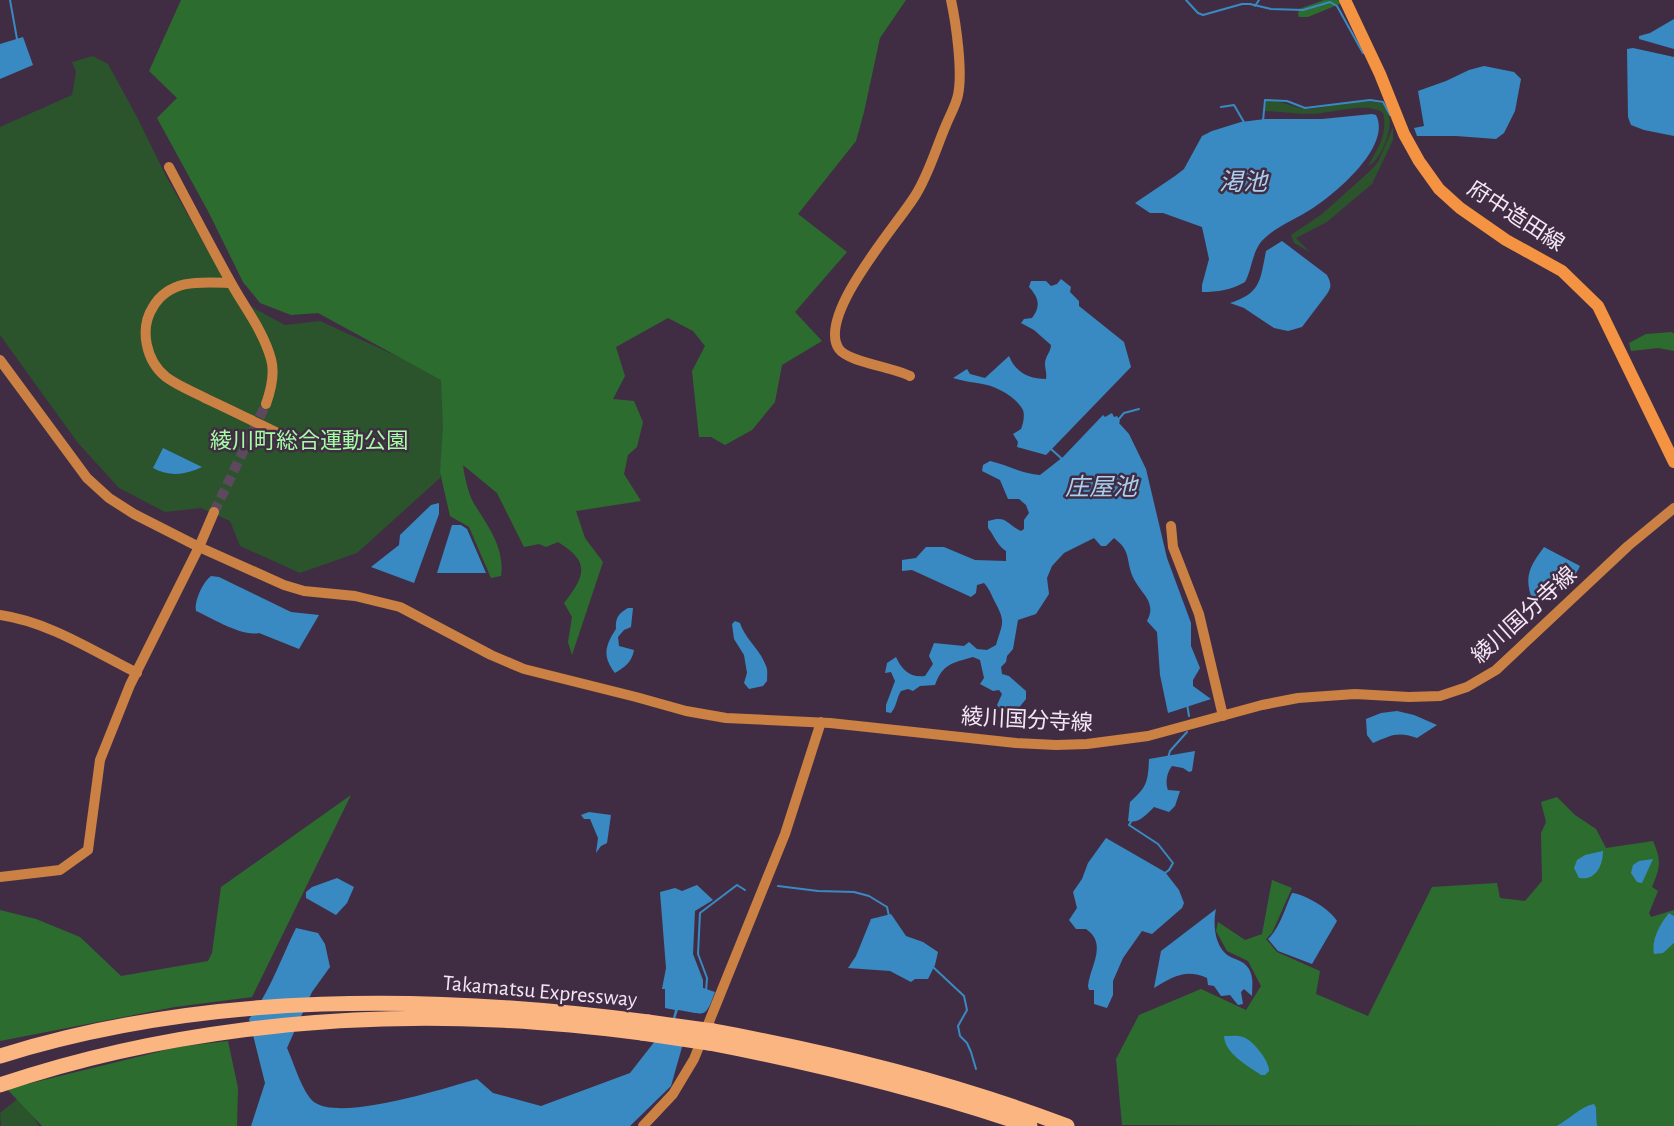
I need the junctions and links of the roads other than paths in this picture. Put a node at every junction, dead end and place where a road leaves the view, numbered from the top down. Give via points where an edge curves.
1 (951, 0) edge
2 (1346, 0) edge
3 (169, 167) dead end
4 (231, 283) junction
5 (0, 360) edge
6 (910, 376) dead end
7 (266, 404) tunnel mouth
8 (286, 437) dead end
9 (1674, 462) edge
10 (1674, 508) edge
11 (214, 512) tunnel mouth
12 (1171, 526) dead end
13 (199, 547) junction
14 (0, 615) edge
15 (136, 673) junction
16 (1223, 716) junction
17 (821, 722) junction
18 (0, 877) edge
19 (645, 1027) junction
20 (711, 1037) junction
21 (0, 1056) edge
22 (0, 1085) edge
23 (643, 1126) edge
24 (1030, 1126) edge
25 (1067, 1126) edge

1 - 6 street via 957,38 958,95 921,185 852,284 835,332 839,349 847,356
2 - 9 main road, 府中造田線 via 1419,161 1439,189 1460,208 1506,240 1562,271 1598,306
3 - 4 street
4 - 7 street via 250,312 272,361 272,389
4 - 8 street via 188,282 158,299 147,322 148,355 166,377
5 - 13 street, 綾川国分寺線 via 87,478 134,514
10 - 16 street, 綾川国分寺線 via 1496,670 1467,687 1440,696 1355,694 1298,698
11 - 13 street
12 - 16 street via 1173,547 1199,614
13 - 15 street
13 - 17 street, 綾川国分寺線 via 304,591 356,596 400,607 524,669 707,716
14 - 15 street via 44,625
15 - 18 street via 100,760 88,850 60,870
16 - 17 street, 綾川国分寺線 via 1148,736 1056,745
17 - 23 street via 785,834 693,1059 673,1094
19 - 20 highway, Takamatsu Expressway, bridge
19 - 21 highway, Takamatsu Expressway via 586,1014 498,1007 342,1004 209,1013 106,1029
19 - 22 highway, Takamatsu Expressway via 496,1020 334,1022 218,1034 117,1052
20 - 24 highway, Takamatsu Expressway via 946,1098
20 - 25 highway, Takamatsu Expressway via 813,1050 886,1068

